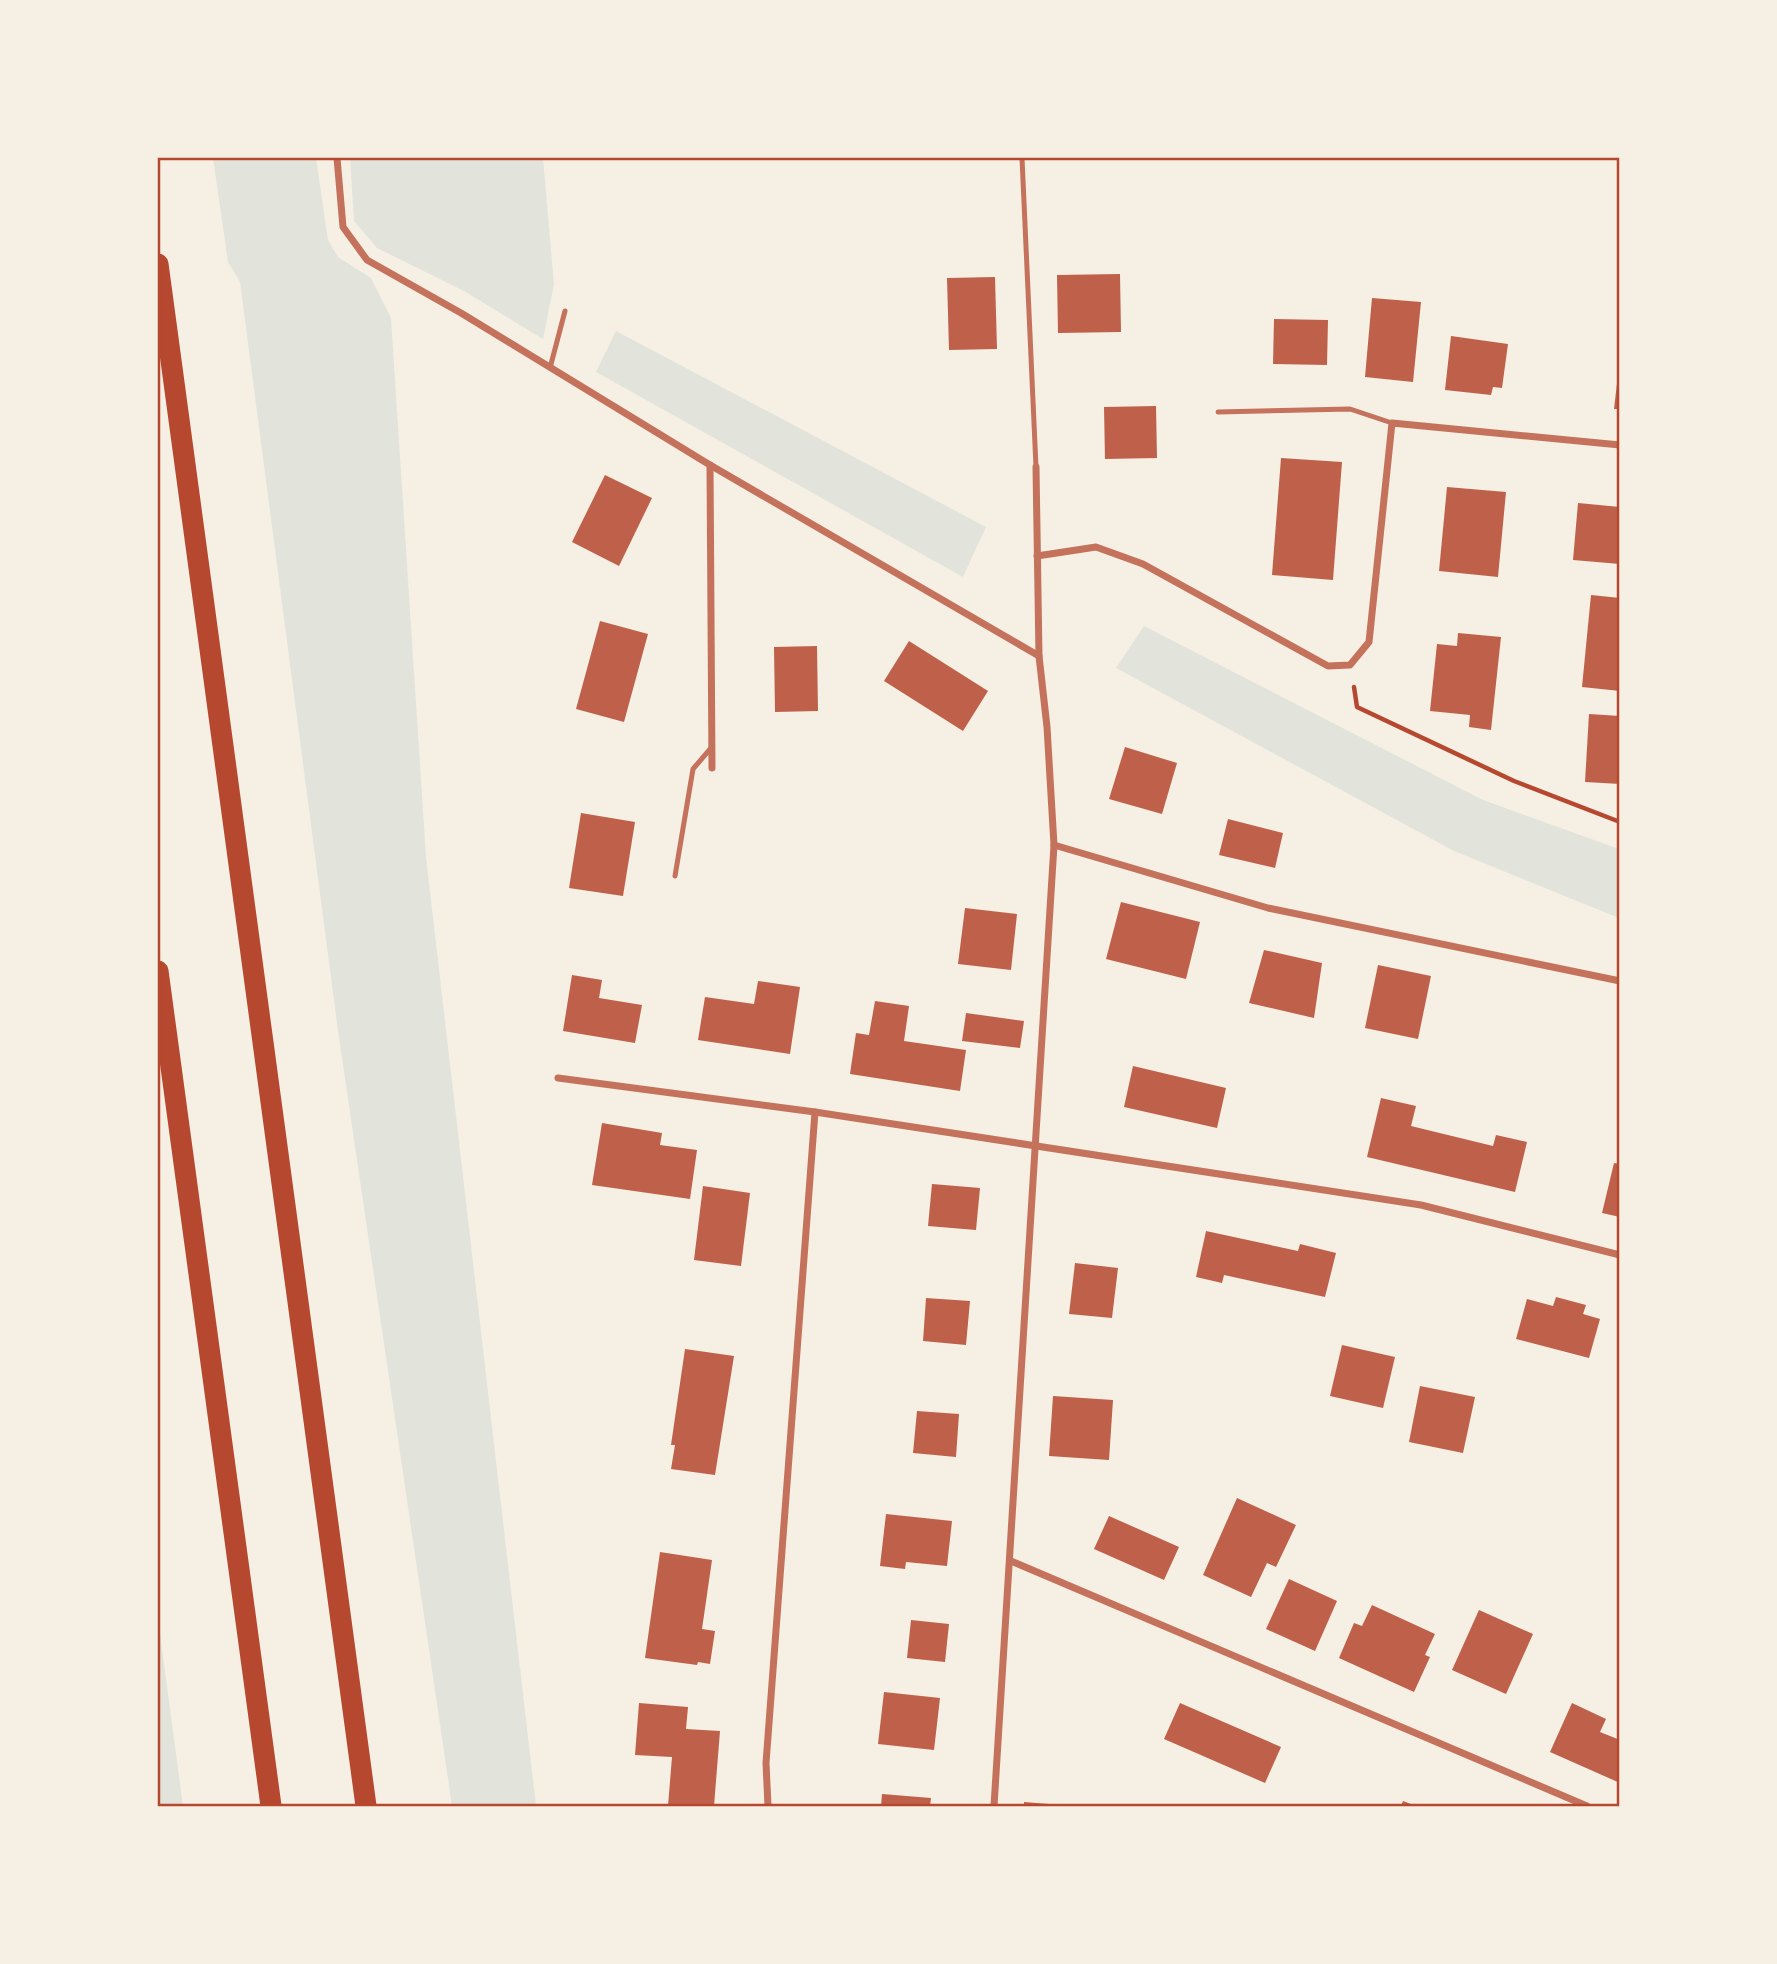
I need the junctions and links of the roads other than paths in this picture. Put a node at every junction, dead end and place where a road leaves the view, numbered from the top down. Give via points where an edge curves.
1 (337, 158) edge
2 (1022, 158) edge
3 (158, 264) edge
4 (565, 311) dead end
5 (550, 368) junction
6 (1218, 412) dead end
7 (1392, 422) junction
8 (1619, 445) edge
9 (710, 465) junction
10 (1035, 467) joint
11 (1037, 556) junction
12 (1039, 656) junction
13 (711, 748) junction
14 (712, 768) dead end
15 (1054, 845) junction
16 (675, 876) dead end
17 (158, 971) edge
18 (1619, 981) edge
19 (558, 1078) dead end
20 (815, 1112) junction
21 (1033, 1145) junction
22 (1619, 1255) edge
23 (1011, 1561) junction
24 (271, 1807) edge
25 (366, 1807) edge
26 (768, 1807) edge
27 (994, 1807) edge
28 (1587, 1807) edge

1 - 5 street via 343,227 367,260
2 - 10 lane
3 - 25 highway
4 - 5 lane
5 - 9 street
6 - 7 lane via 1350,409
7 - 8 street
7 - 11 street via 1369,642 1350,665 1328,666 1143,564 1096,547
9 - 12 street
9 - 13 street
10 - 11 street
11 - 12 street
12 - 15 street
13 - 14 street
13 - 16 lane via 694,769
15 - 18 street via 1268,908
15 - 21 street
17 - 24 highway
19 - 20 street
20 - 21 street
20 - 26 street via 766,1763
21 - 22 street via 1421,1205
21 - 23 street
23 - 27 street
23 - 28 street

